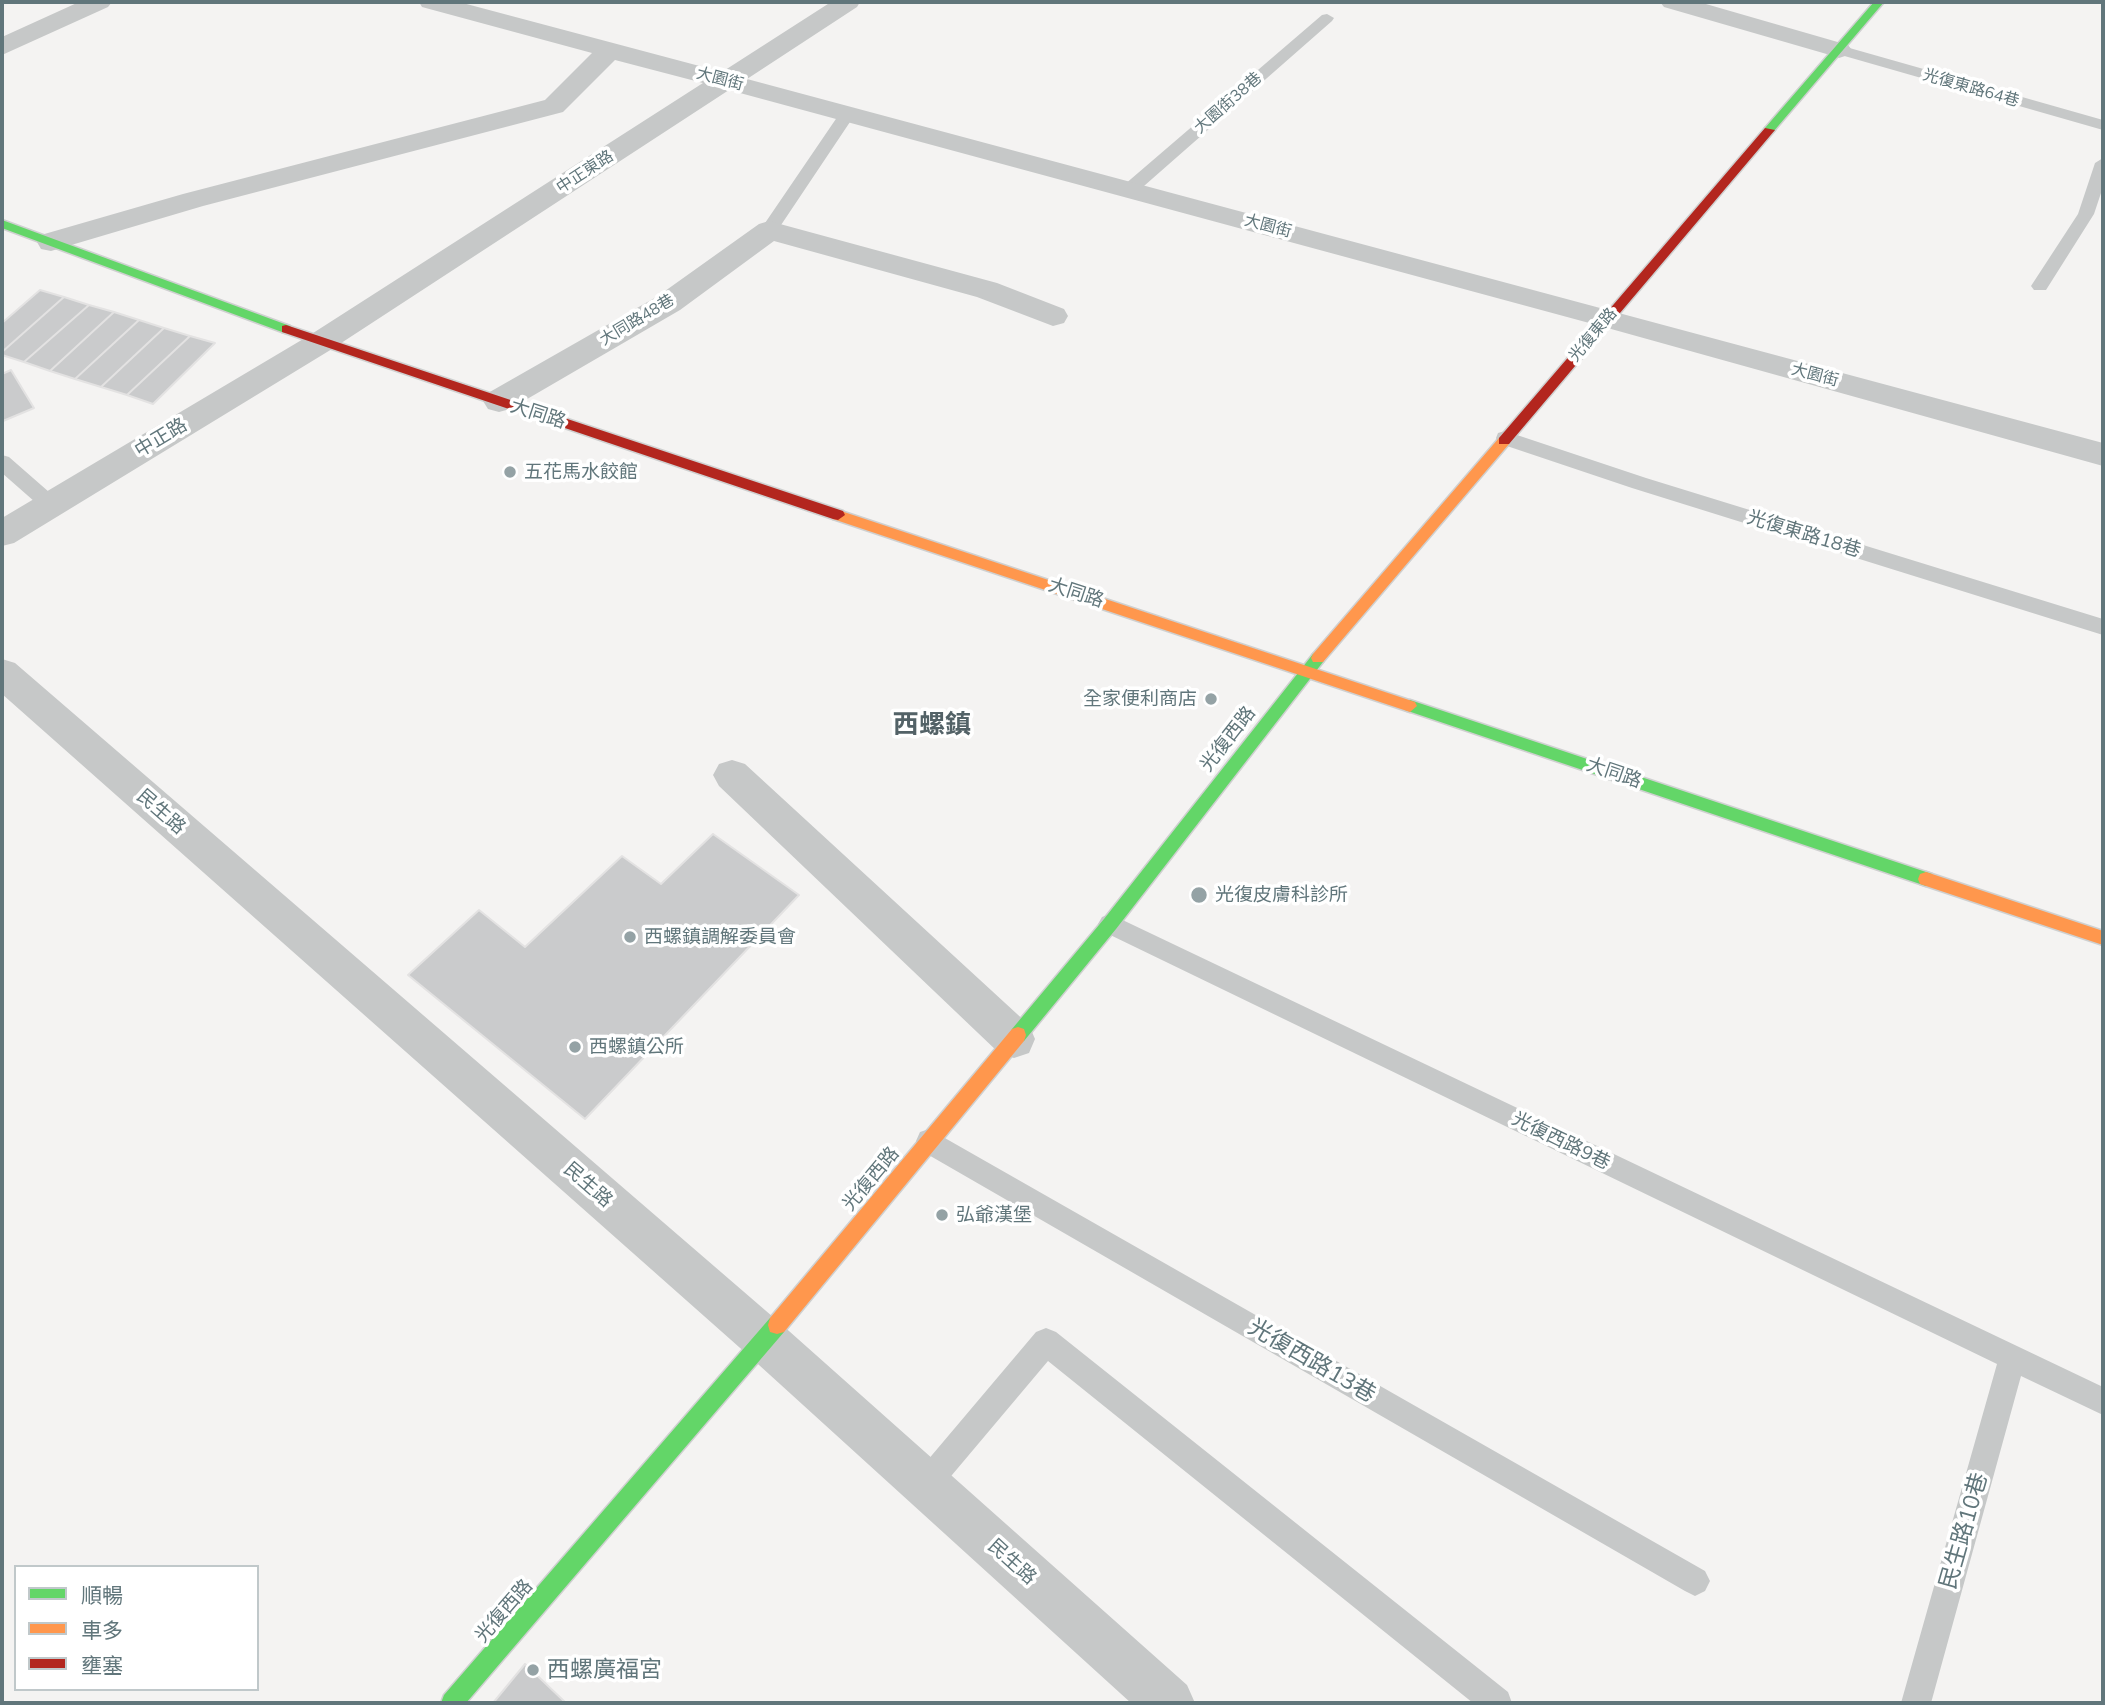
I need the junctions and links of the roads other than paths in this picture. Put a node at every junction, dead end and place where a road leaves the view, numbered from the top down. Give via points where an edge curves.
1 (99, 2) edge
2 (431, 2) edge
3 (522, 2) edge
4 (848, 2) edge
5 (1672, 2) edge
6 (1879, 2) edge
7 (492, 18) junction
8 (1327, 18) dead end
9 (2, 47) edge
10 (610, 50) junction
11 (1839, 50) junction
12 (727, 81) junction
13 (848, 113) junction
14 (2103, 125) edge
15 (2103, 163) edge
16 (1130, 189) junction
17 (2, 224) edge
18 (769, 230) junction
19 (51, 242) junction
20 (2040, 286) dead end
21 (1053, 316) dead end
22 (1607, 318) junction
23 (321, 342) junction
24 (499, 401) junction
25 (1505, 438) junction
26 (2103, 455) edge
27 (2, 462) edge
28 (50, 505) junction
29 (2, 534) edge
30 (2103, 627) edge
31 (1308, 670) junction
32 (2, 673) edge
33 (732, 775) dead end
34 (1110, 924) junction
35 (2103, 938) edge
36 (1014, 1039) junction
37 (929, 1141) junction
38 (764, 1339) junction
39 (2012, 1358) junction
40 (2103, 1401) edge
41 (926, 1484) junction
42 (1695, 1581) dead end
43 (452, 1703) edge
44 (1169, 1703) edge
45 (1497, 1703) edge
46 (1916, 1703) edge

1 - 9 street
2 - 7 street, 大園街
3 - 7 street
4 - 12 street, 中正東路
5 - 11 street
6 - 11 street, 光復東路
7 - 10 street, 大園街
8 - 16 lane, 大園街38巷
10 - 12 street, 大園街
10 - 19 street via 554,106
11 - 14 lane, 光復東路64巷
11 - 22 street, 光復東路
12 - 13 street, 大園街
12 - 23 street, 中正東路
13 - 16 street, 大園街
13 - 18 lane, 大同路48巷
15 - 20 lane via 2086,214
16 - 22 street, 大園街
17 - 19 street, 大同路
18 - 21 street via 987,290
18 - 24 street, 大同路48巷 via 669,303
19 - 23 street, 大同路
22 - 25 street, 光復東路
22 - 26 street, 大園街
23 - 24 street, 大同路
23 - 28 street, 中正路
24 - 31 street, 大同路
25 - 30 lane, 光復東路18巷
25 - 31 street, 光復東路
27 - 28 lane
28 - 29 street, 中正路
31 - 34 street, 光復西路
31 - 35 street, 大同路
32 - 38 street, 民生路
33 - 36 street
34 - 36 street, 光復西路
34 - 39 lane, 光復西路9巷
36 - 37 street, 光復西路
37 - 38 street, 光復西路
37 - 42 lane, 光復西路13巷
38 - 41 street, 民生路
38 - 43 street, 光復西路
39 - 40 lane, 光復西路9巷
39 - 46 lane, 民生路10巷
41 - 44 street, 民生路
41 - 45 lane via 1046,1342

